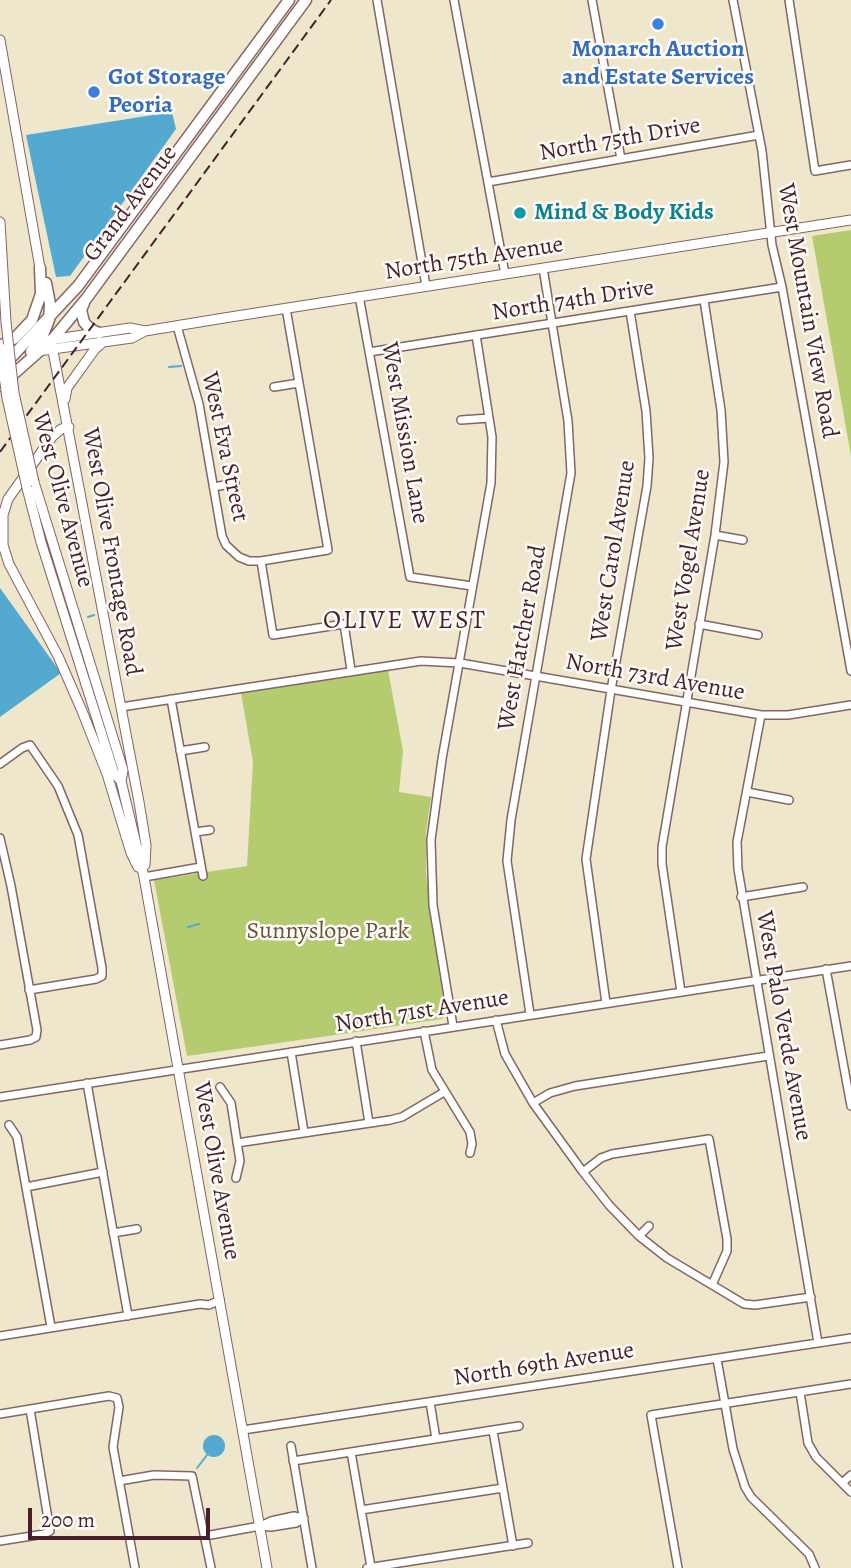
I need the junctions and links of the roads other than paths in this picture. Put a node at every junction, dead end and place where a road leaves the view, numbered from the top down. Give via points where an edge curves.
1 (289, 0) edge
2 (306, 0) edge
3 (377, 0) edge
4 (454, 0) edge
5 (592, 0) edge
6 (733, 0) edge
7 (789, 0) edge
8 (0, 40) edge
9 (759, 135) junction
10 (621, 159) junction
11 (851, 165) edge
12 (488, 182) junction
13 (851, 220) edge
14 (0, 222) edge
15 (771, 232) junction
16 (40, 268) junction
17 (543, 268) junction
18 (505, 274) junction
19 (46, 283) junction
20 (78, 286) junction
21 (426, 286) junction
22 (782, 288) junction
23 (359, 296) junction
24 (86, 299) junction
25 (704, 300) junction
26 (286, 308) junction
27 (57, 310) junction
28 (630, 311) junction
29 (49, 320) junction
30 (553, 323) junction
31 (177, 326) junction
32 (476, 335) junction
33 (101, 337) junction
34 (40, 346) junction
35 (0, 347) edge
36 (369, 352) junction
37 (16, 354) junction
38 (0, 356) edge
39 (0, 369) edge
40 (299, 383) junction
41 (0, 386) edge
42 (274, 387) dead end
43 (65, 404) junction
44 (489, 418) junction
45 (461, 421) dead end
46 (69, 428) junction
47 (235, 482) dead end
48 (30, 485) junction
49 (214, 487) junction
50 (715, 535) junction
51 (743, 540) dead end
52 (261, 561) junction
53 (472, 586) junction
54 (699, 624) junction
55 (847, 629) edge
56 (758, 635) dead end
57 (460, 663) junction
58 (351, 670) junction
59 (851, 671) edge
60 (535, 677) junction
61 (611, 690) junction
62 (171, 699) junction
63 (686, 703) junction
64 (851, 705) edge
65 (121, 707) junction
66 (761, 715) junction
67 (205, 747) dead end
68 (180, 751) junction
69 (0, 764) edge
70 (747, 792) junction
71 (789, 800) dead end
72 (210, 830) dead end
73 (195, 832) junction
74 (0, 838) edge
75 (201, 867) junction
76 (203, 876) dead end
77 (144, 877) junction
78 (803, 887) dead end
79 (741, 897) junction
80 (851, 965) edge
81 (826, 969) junction
82 (755, 980) junction
83 (29, 990) junction
84 (681, 992) junction
85 (607, 1003) junction
86 (530, 1014) junction
87 (496, 1020) junction
88 (453, 1026) junction
89 (424, 1031) junction
90 (356, 1041) junction
91 (0, 1045) edge
92 (291, 1052) junction
93 (768, 1056) junction
94 (179, 1070) junction
95 (87, 1083) junction
96 (220, 1087) dead end
97 (444, 1092) junction
98 (0, 1097) edge
99 (533, 1103) junction
100 (851, 1106) edge
101 (369, 1123) junction
102 (9, 1125) dead end
103 (304, 1132) junction
104 (237, 1143) junction
105 (470, 1153) dead end
106 (103, 1172) junction
107 (583, 1172) junction
108 (236, 1178) dead end
109 (26, 1187) junction
110 (649, 1226) dead end
111 (138, 1229) dead end
112 (113, 1233) junction
113 (639, 1236) junction
114 (712, 1285) junction
115 (811, 1297) junction
116 (220, 1300) junction
117 (128, 1315) junction
118 (51, 1327) junction
119 (0, 1336) edge
120 (851, 1338) edge
121 (818, 1343) junction
122 (717, 1359) junction
123 (851, 1384) edge
124 (800, 1392) junction
125 (430, 1402) junction
126 (726, 1403) junction
127 (30, 1409) junction
128 (0, 1414) edge
129 (519, 1426) dead end
130 (243, 1430) junction
131 (493, 1431) junction
132 (436, 1439) junction
133 (291, 1446) dead end
134 (351, 1452) junction
135 (293, 1461) junction
136 (851, 1475) edge
137 (119, 1481) junction
138 (842, 1483) junction
139 (503, 1488) junction
140 (851, 1492) edge
141 (751, 1497) junction
142 (744, 1502) dead end
143 (361, 1510) junction
144 (304, 1518) junction
145 (260, 1526) junction
146 (205, 1536) junction
147 (0, 1541) edge
148 (528, 1543) dead end
149 (513, 1546) junction
150 (135, 1568) edge
151 (211, 1568) edge
152 (267, 1568) edge
153 (312, 1568) edge
154 (369, 1568) edge
155 (678, 1568) edge
156 (815, 1568) edge

1 - 20 highway, Grand Avenue
2 - 24 highway, Grand Avenue
3 - 21 street
4 - 12 street
5 - 10 street
6 - 9 street, West Mountain View Road
7 - 11 street via 815,171
8 - 16 main road
9 - 10 street, North 75th Drive
9 - 15 street, West Mountain View Road
10 - 12 street, North 75th Drive
12 - 18 street
13 - 15 main road, North 75th Avenue
14 - 48 main road, West Olive Avenue, bridge via 5,322
15 - 17 main road, North 75th Avenue
15 - 22 street, West Mountain View Road
16 - 19 highway
16 - 35 highway via 41,294 32,320
17 - 18 main road, North 75th Avenue
17 - 30 street, West Hatcher Road
18 - 21 main road, North 75th Avenue
19 - 20 highway via 57,293
19 - 29 highway
20 - 27 highway, Grand Avenue
21 - 23 main road, North 75th Avenue
22 - 25 street, North 74th Drive
22 - 55 street, West Mountain View Road
23 - 26 main road, North 75th Avenue
23 - 36 street, West Mission Lane
24 - 33 highway via 81,310 84,321
24 - 34 highway, Grand Avenue
25 - 28 street, North 74th Drive
25 - 50 street, West Vogel Avenue via 723,437
26 - 31 main road, North 75th Avenue
26 - 40 street
27 - 29 highway, Grand Avenue
27 - 34 highway
28 - 30 street, North 74th Drive
28 - 61 street, West Carol Avenue via 649,458 643,517
29 - 34 highway, Grand Avenue
30 - 32 street, North 74th Drive
30 - 60 street, West Hatcher Road via 571,473
31 - 33 main road, North 75th Avenue via 145,331 130,328
31 - 49 street, West Eva Street via 199,404
32 - 36 street, North 74th Drive
32 - 44 street
33 - 34 main road, North 75th Avenue
33 - 43 main road via 67,388
34 - 35 main road, North 75th Avenue
34 - 37 highway, Grand Avenue
34 - 41 highway
34 - 43 main road, West Olive Frontage Road
35 - 48 main road, West Olive Avenue, bridge via 7,398
36 - 53 street, West Mission Lane via 410,576
37 - 38 main road
37 - 39 highway, Grand Avenue
40 - 42 street
40 - 52 street via 328,550
43 - 46 main road, West Olive Frontage Road
44 - 45 street
44 - 53 street via 491,483
46 - 65 main road, West Olive Frontage Road
46 - 77 main road via 52,437 8,499 3,545 82,711 131,853
47 - 49 street
48 - 77 main road, West Olive Avenue via 123,770 121,781
49 - 52 street, West Eva Street via 226,545 239,557
50 - 51 street
50 - 54 street, West Vogel Avenue
52 - 58 street via 274,635 344,624
53 - 57 street
54 - 56 street
54 - 63 street, West Vogel Avenue
55 - 59 street, West Mountain View Road
57 - 58 street, North 73rd Avenue via 421,660
57 - 60 street, North 73rd Avenue
57 - 88 street via 430,839 433,905
58 - 62 street, North 73rd Avenue
60 - 61 street, North 73rd Avenue
60 - 86 street, West Hatcher Road via 507,861
61 - 63 street, North 73rd Avenue
61 - 85 street, West Carol Avenue via 586,859
62 - 65 street, North 73rd Avenue
62 - 68 street
63 - 66 street, North 73rd Avenue
63 - 84 street, West Vogel Avenue via 662,847
64 - 66 street, North 73rd Avenue
65 - 77 main road, West Olive Frontage Road via 146,845
66 - 70 street, West Palo Verde Avenue
67 - 68 street
68 - 73 street
69 - 83 street via 30,745 58,786 75,827 102,968 102,976
70 - 71 street
70 - 79 street, West Palo Verde Avenue via 737,850
72 - 73 street
73 - 75 street
74 - 83 street
75 - 76 street
75 - 77 street
77 - 94 main road, West Olive Avenue
78 - 79 street
79 - 82 street, West Palo Verde Avenue
80 - 81 street, North 71st Avenue
81 - 82 street, North 71st Avenue
81 - 100 street
82 - 84 street, North 71st Avenue
82 - 93 street, West Palo Verde Avenue
83 - 91 street via 37,1037
84 - 85 street, North 71st Avenue
85 - 86 street, North 71st Avenue
86 - 87 street, North 71st Avenue
87 - 88 street, North 71st Avenue
87 - 99 street via 505,1054
88 - 89 street, North 71st Avenue
89 - 90 street, North 71st Avenue
89 - 97 street via 429,1061
90 - 92 street, North 71st Avenue
90 - 101 street
92 - 94 street, North 71st Avenue
92 - 103 street
93 - 99 street via 575,1086
93 - 115 street, West Palo Verde Avenue
94 - 95 street, North 71st Avenue
94 - 116 main road, West Olive Avenue
95 - 98 street, North 71st Avenue
95 - 106 street
96 - 104 street via 231,1103
97 - 101 street via 402,1117
97 - 105 street via 470,1132
99 - 107 street
101 - 103 street
102 - 109 street via 17,1137
103 - 104 street
104 - 108 street via 240,1161
106 - 109 street
106 - 112 street
107 - 113 street
107 - 114 street via 612,1154 709,1139 727,1239 727,1251
109 - 118 street
110 - 113 street
111 - 112 street
112 - 117 street
113 - 114 street
114 - 115 street via 744,1304
115 - 121 street, West Palo Verde Avenue
116 - 117 street
116 - 130 main road, West Olive Avenue
117 - 118 street
118 - 119 street
120 - 121 street, North 69th Avenue
121 - 122 street, North 69th Avenue
122 - 125 street, North 69th Avenue
122 - 126 street
123 - 124 street
124 - 126 street
124 - 138 street via 808,1443
125 - 130 street, North 69th Avenue
125 - 132 street
126 - 141 street via 740,1475
126 - 155 street via 652,1415
127 - 128 street
127 - 137 street via 117,1398 113,1441
127 - 147 street via 50,1531
129 - 131 street
130 - 145 main road, West Olive Avenue
131 - 132 street
131 - 139 street
132 - 134 street
133 - 135 street
134 - 135 street
134 - 143 street
135 - 144 street
136 - 138 street
137 - 146 street via 154,1475 192,1476
137 - 150 street
138 - 140 street
139 - 143 street
139 - 149 street
141 - 142 street
141 - 156 street via 809,1554
143 - 154 street
144 - 145 street via 295,1516
144 - 153 street
145 - 146 street
145 - 152 main road, West Olive Avenue
146 - 151 street
148 - 149 street
149 - 154 street

